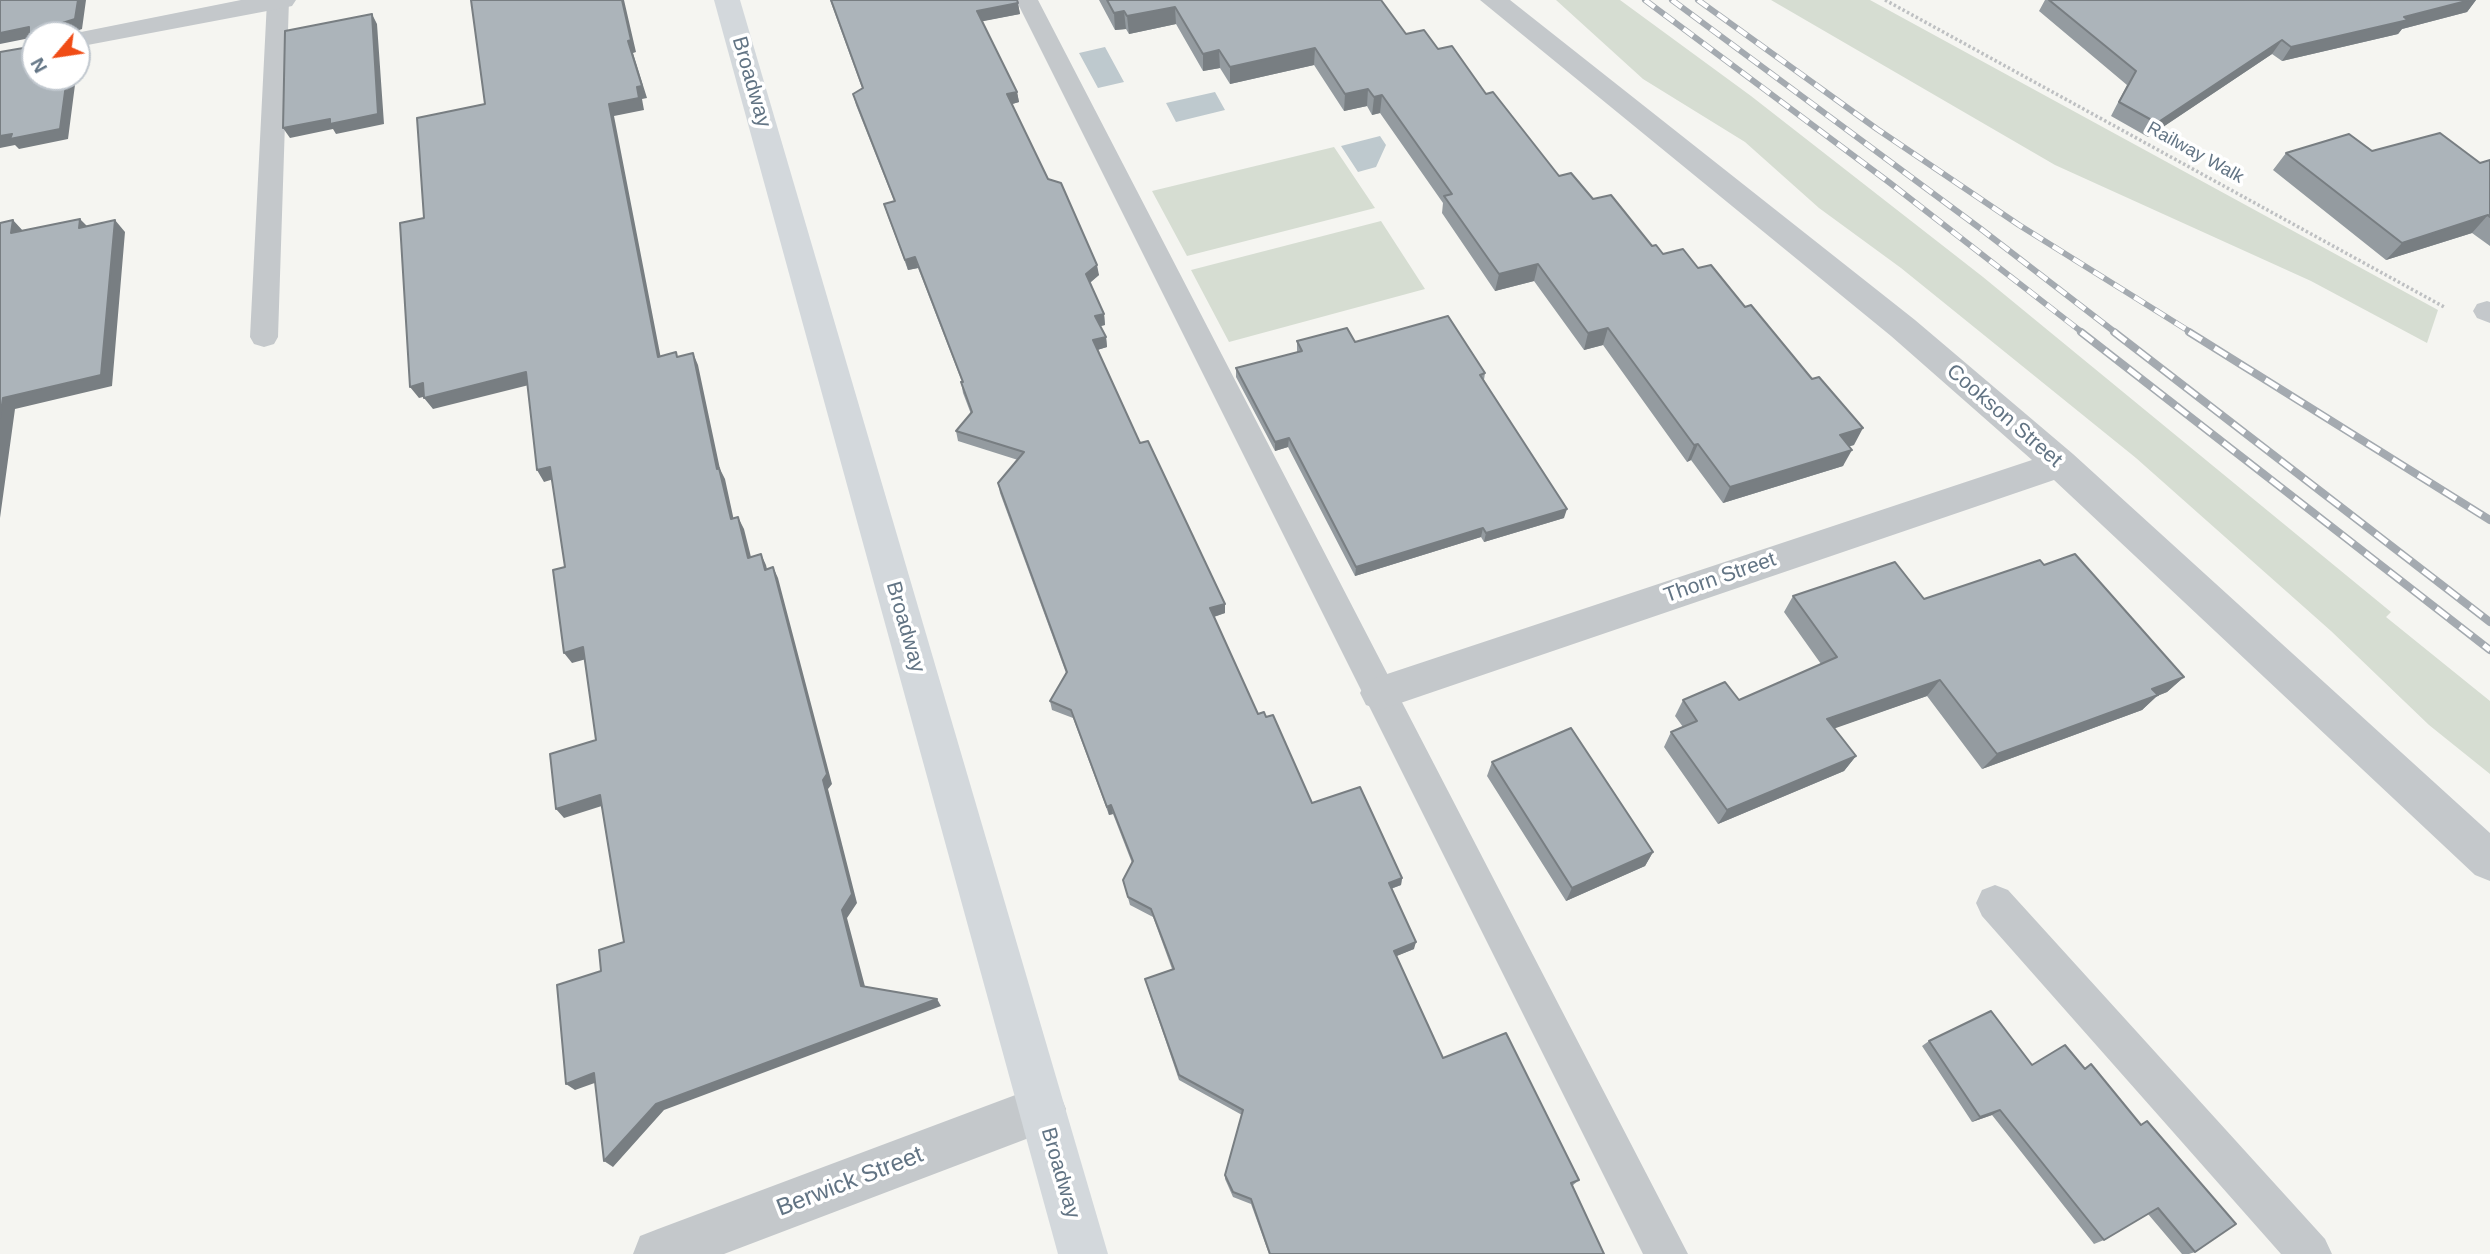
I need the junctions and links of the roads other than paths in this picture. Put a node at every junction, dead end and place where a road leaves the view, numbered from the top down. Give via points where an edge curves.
1 (281, 0) edge
2 (727, 0) edge
3 (1027, 0) edge
4 (1493, 0) edge
5 (91, 36) edge
6 (264, 337) dead end
7 (2060, 464) junction
8 (1380, 692) junction
9 (2490, 861) edge
10 (1995, 903) dead end
11 (1042, 1109) junction
12 (658, 1254) edge
13 (1083, 1254) edge
14 (1666, 1254) edge
15 (2310, 1254) edge

1 - 5 street
1 - 6 lane
2 - 11 street, Broadway
3 - 8 lane
4 - 7 street, Cookson Street via 1903,328
7 - 8 street, Thorn Street
7 - 9 street, Cookson Street
8 - 14 lane
10 - 15 lane
11 - 12 street, Berwick Street
11 - 13 street, Broadway

